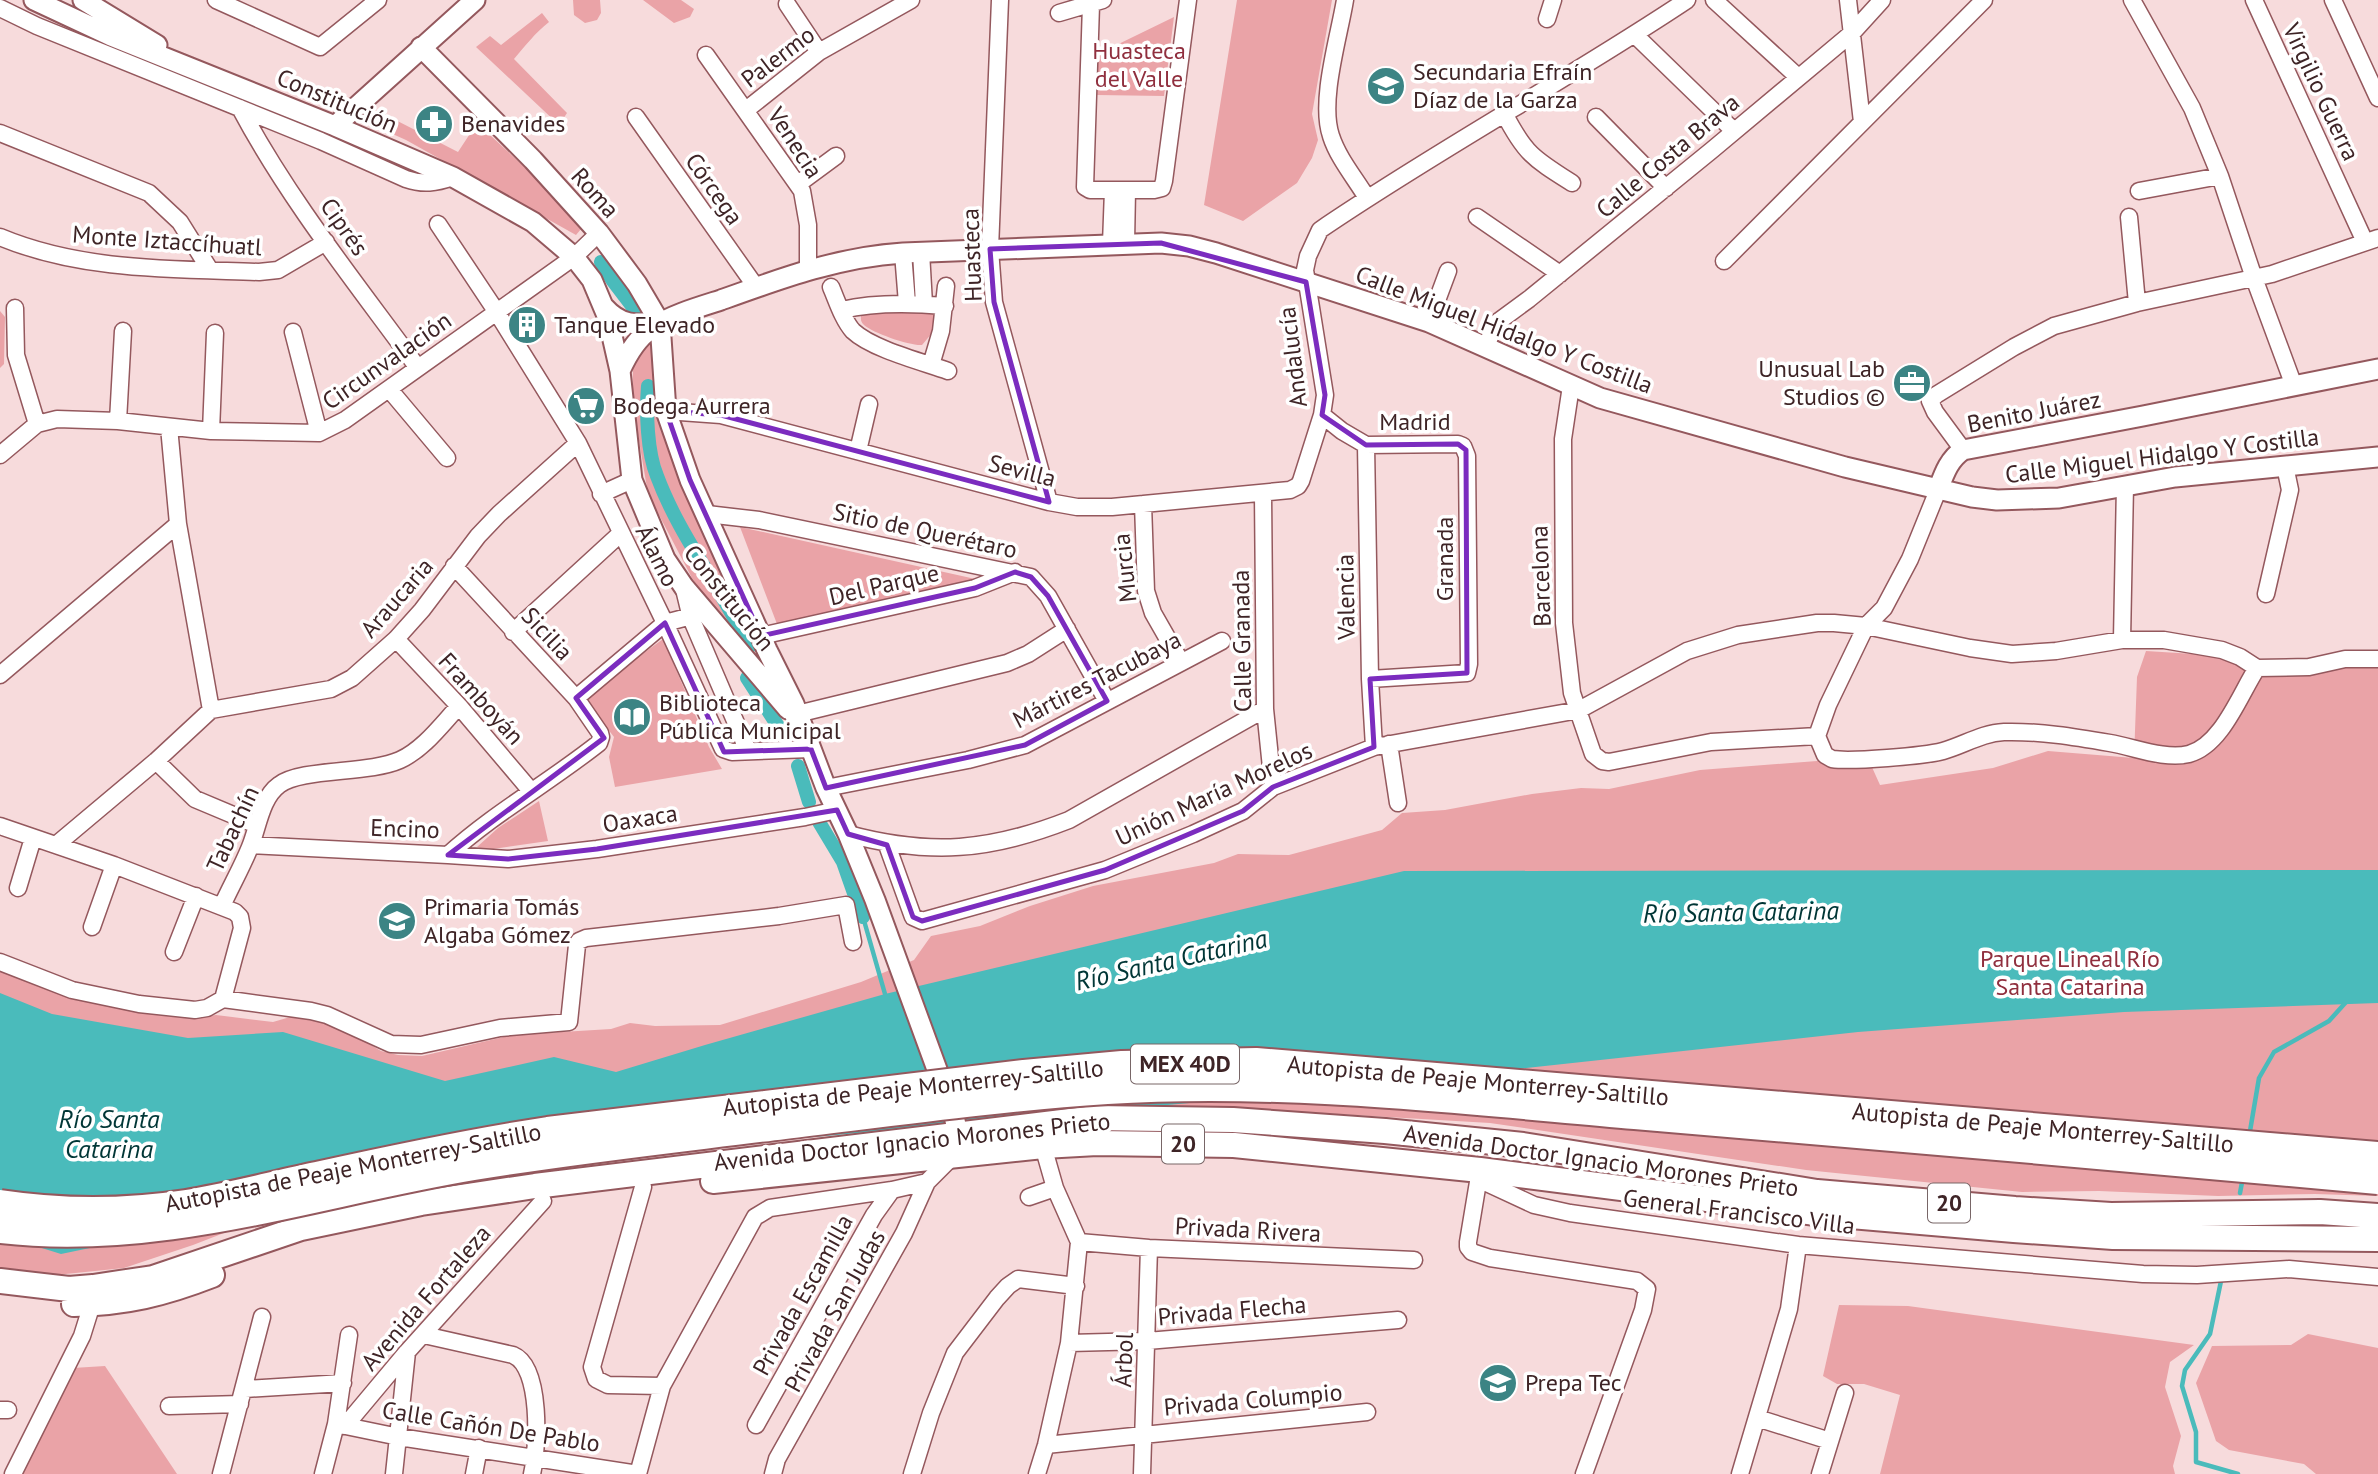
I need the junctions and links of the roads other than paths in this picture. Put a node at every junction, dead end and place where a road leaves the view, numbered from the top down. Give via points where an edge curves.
1 (34, 0) edge
2 (83, 0) edge
3 (216, 0) edge
4 (378, 0) edge
5 (475, 0) edge
6 (1000, 0) edge
7 (1188, 0) edge
8 (1345, 0) edge
9 (1553, 0) edge
10 (1687, 0) edge
11 (1714, 0) edge
12 (1848, 0) edge
13 (1882, 0) edge
14 (1984, 0) edge
15 (2132, 0) edge
16 (2254, 0) edge
17 (2333, 0) edge
18 (906, 1) edge
19 (1097, 2) edge
20 (787, 4) dead end
21 (0, 8) edge
22 (1059, 13) dead end
23 (1547, 19) dead end
24 (1852, 33) junction
25 (1635, 34) junction
26 (421, 47) junction
27 (819, 52) junction
28 (706, 55) dead end
29 (196, 69) junction
30 (1798, 77) junction
31 (2378, 98) edge
32 (240, 108) junction
33 (746, 110) junction
34 (1504, 113) junction
35 (635, 117) dead end
36 (1597, 117) dead end
37 (1862, 122) junction
38 (335, 125) junction
39 (1734, 131) junction
40 (0, 133) edge
41 (321, 141) junction
42 (836, 156) dead end
43 (2220, 176) junction
44 (453, 177) junction
45 (1572, 183) dead end
46 (798, 184) junction
47 (1666, 188) junction
48 (1120, 190) junction
49 (2140, 191) dead end
50 (1367, 198) junction
51 (1477, 217) dead end
52 (2129, 217) dead end
53 (438, 224) dead end
54 (599, 233) junction
55 (0, 237) edge
56 (2371, 240) edge
57 (326, 242) junction
58 (1119, 243) junction
59 (990, 249) junction
60 (912, 253) junction
61 (574, 257) junction
62 (1724, 261) dead end
63 (211, 270) junction
64 (808, 270) junction
65 (1448, 271) dead end
66 (1560, 274) junction
67 (2254, 278) junction
68 (1306, 282) junction
69 (946, 286) dead end
70 (831, 287) dead end
71 (756, 288) junction
72 (915, 303) junction
73 (2137, 303) junction
74 (604, 306) junction
75 (945, 306) junction
76 (15, 307) dead end
77 (842, 310) junction
78 (496, 311) junction
79 (1429, 322) junction
80 (660, 323) junction
81 (123, 331) dead end
82 (293, 332) dead end
83 (215, 333) dead end
84 (1486, 347) junction
85 (931, 365) junction
86 (418, 368) junction
87 (2378, 369) edge
88 (620, 370) junction
89 (948, 371) dead end
90 (1571, 386) junction
91 (2294, 386) junction
92 (389, 389) junction
93 (869, 404) dead end
94 (666, 411) junction
95 (1322, 415) junction
96 (118, 421) junction
97 (37, 424) junction
98 (169, 427) junction
99 (211, 431) junction
100 (319, 433) junction
101 (578, 443) junction
102 (1366, 445) junction
103 (1463, 446) joint
104 (1963, 450) junction
105 (858, 451) junction
106 (0, 455) edge
107 (2378, 457) edge
108 (447, 458) dead end
109 (2285, 466) junction
110 (632, 480) junction
111 (2125, 485) junction
112 (1938, 490) junction
113 (601, 494) junction
114 (1263, 494) junction
115 (1049, 502) junction
116 (1143, 504) junction
117 (706, 514) junction
118 (178, 524) junction
119 (620, 534) junction
120 (454, 566) junction
121 (1015, 572) junction
122 (2266, 594) dead end
123 (698, 615) junction
124 (665, 623) junction
125 (1866, 626) junction
126 (1067, 629) junction
127 (513, 632) junction
128 (396, 639) junction
129 (2122, 640) junction
130 (1222, 641) dead end
131 (764, 643) junction
132 (745, 658) junction
133 (2378, 659) edge
134 (1181, 662) junction
135 (2257, 668) junction
136 (0, 675) edge
137 (1370, 679) junction
138 (576, 698) junction
139 (1107, 701) junction
140 (459, 706) junction
141 (211, 709) junction
142 (1265, 709) junction
143 (1579, 710) junction
144 (797, 717) junction
145 (1817, 736) junction
146 (601, 737) joint
147 (1381, 746) junction
148 (811, 748) junction
149 (748, 751) junction
150 (156, 761) junction
151 (1273, 787) junction
152 (826, 788) junction
153 (531, 791) junction
154 (1398, 803) dead end
155 (836, 810) junction
156 (257, 825) junction
157 (0, 826) edge
158 (848, 834) junction
159 (33, 838) junction
160 (56, 845) junction
161 (251, 845) junction
162 (887, 845) junction
163 (448, 855) junction
164 (114, 864) junction
165 (18, 888) dead end
166 (195, 896) junction
167 (222, 906) junction
168 (92, 928) dead end
169 (853, 943) dead end
170 (174, 952) dead end
171 (0, 962) edge
172 (223, 999) junction
173 (955, 1135) junction
174 (1043, 1146) junction
175 (2378, 1156) edge
176 (1634, 1163) junction
177 (1479, 1174) junction
178 (2378, 1180) edge
179 (927, 1182) junction
180 (643, 1187) junction
181 (1055, 1188) junction
182 (892, 1190) junction
183 (1029, 1198) dead end
184 (543, 1201) junction
185 (0, 1204) edge
186 (2378, 1216) edge
187 (0, 1229) edge
188 (2378, 1239) edge
189 (1079, 1242) junction
190 (1798, 1245) junction
191 (1149, 1248) junction
192 (1414, 1260) dead end
193 (2378, 1277) edge
194 (0, 1281) edge
195 (1076, 1286) junction
196 (0, 1298) edge
197 (92, 1304) junction
198 (262, 1317) dead end
199 (1398, 1320) dead end
200 (349, 1335) dead end
201 (424, 1335) junction
202 (1147, 1341) junction
203 (1069, 1343) junction
204 (407, 1352) junction
205 (343, 1383) junction
206 (662, 1386) junction
207 (1845, 1393) dead end
208 (242, 1396) junction
209 (169, 1406) dead end
210 (1367, 1412) dead end
211 (1757, 1418) junction
212 (341, 1425) junction
213 (756, 1425) dead end
214 (1144, 1433) junction
215 (399, 1437) junction
216 (1830, 1440) junction
217 (1046, 1445) junction
218 (479, 1448) junction
219 (536, 1457) junction
220 (775, 1467) edge
221 (13, 1474) edge
222 (221, 1474) edge
223 (323, 1474) edge
224 (394, 1474) edge
225 (474, 1474) edge
226 (532, 1474) edge
227 (638, 1474) edge
228 (912, 1474) edge
229 (1037, 1474) edge
230 (1142, 1474) edge
231 (1584, 1474) edge
232 (1741, 1474) edge
233 (1820, 1474) edge

1 - 29 street, Constitución
2 - 29 street, Constitución
3 - 4 street via 320,47
5 - 26 street
6 - 59 street, Huasteca
7 - 48 street via 1163,185 1154,190
8 - 50 street via 1328,118 1337,150
9 - 23 street
10 - 25 street, Andalucía
11 - 30 street
12 - 24 street
13 - 24 street, Calle Costa Brava
14 - 37 street
15 - 43 street via 2192,108
16 - 56 street, Virgilio Guerra
17 - 31 street
18 - 27 street, Palermo
19 - 22 street
19 - 48 street via 1084,185 1090,190
20 - 27 street
21 - 32 street
24 - 30 street, Calle Costa Brava
24 - 37 street
25 - 34 street, Andalucía
25 - 39 street
26 - 38 street
26 - 54 street, Roma
27 - 33 street, Palermo
28 - 33 street, Venecia
29 - 38 street, Constitución
30 - 39 street, Calle Costa Brava
32 - 41 street
32 - 57 street, Ciprés via 260,146
33 - 46 street, Venecia
34 - 45 street via 1526,150
34 - 50 street, Andalucía
35 - 71 street, Córcega
36 - 47 street
37 - 62 street
38 - 41 street
38 - 44 street, Constitución
39 - 47 street, Calle Costa Brava
40 - 63 street via 149,193 180,222
41 - 44 street via 419,183
42 - 46 street
43 - 49 street
43 - 67 street
44 - 61 street, Constitución via 533,222
46 - 64 street, Venecia via 808,225
47 - 66 street, Calle Costa Brava
48 - 58 street
50 - 68 street, Andalucía via 1320,230 1308,256
51 - 66 street
52 - 73 street
53 - 78 street, Álamo
54 - 61 street, Circunvalación
54 - 80 street, Roma
55 - 63 street, Monte Iztaccíhuatl via 60,257
56 - 67 street
57 - 63 street, Monte Iztaccíhuatl via 278,270
57 - 86 street, Ciprés
58 - 59 street, Calle Miguel Hidalgo Y Costilla
58 - 68 street, Calle Miguel Hidalgo Y Costilla via 1189,246
59 - 60 street, Calle Miguel Hidalgo Y Costilla
59 - 115 street, Huasteca via 994,302
60 - 64 street, Calle Miguel Hidalgo Y Costilla via 872,255
60 - 72 street
61 - 74 street, Constitución
61 - 78 street, Circunvalación
64 - 71 street, Calle Miguel Hidalgo Y Costilla
65 - 79 street
66 - 84 street, Calle Costa Brava via 1495,324
67 - 73 street
67 - 91 street
68 - 79 street, Calle Miguel Hidalgo Y Costilla
68 - 95 street, Andalucía via 1325,395
69 - 75 street
70 - 77 street
71 - 80 street, Calle Miguel Hidalgo Y Costilla
72 - 75 street
72 - 77 street
73 - 104 street via 2054,326 1936,395 1930,401 1935,412
74 - 80 street via 623,323
74 - 88 street, Constitución
75 - 85 street
76 - 97 street via 16,355
77 - 85 street via 853,331 867,340
78 - 86 street, Circunvalación
78 - 101 street, Álamo
79 - 84 street, Calle Miguel Hidalgo Y Costilla
80 - 88 street via 638,341
80 - 94 street, Constitución
81 - 96 street
82 - 100 street
83 - 99 street
84 - 90 street, Calle Miguel Hidalgo Y Costilla
85 - 89 street
86 - 92 street, Circunvalación
87 - 91 street, Benito Juárez
88 - 110 street, Constitución
90 - 112 street, Calle Miguel Hidalgo Y Costilla via 1697,427
90 - 143 street, Barcelona via 1563,439 1562,559 1569,670
91 - 104 street, Benito Juárez
92 - 100 street, Circunvalación
92 - 108 street
93 - 105 street
94 - 105 street, Sevilla via 720,415
94 - 117 street, Constitución
95 - 102 street, Andalucía
95 - 114 street, Sevilla via 1298,486
96 - 97 street, Circunvalación via 57,419
96 - 98 street, Circunvalación
97 - 106 street
98 - 99 street, Circunvalación
98 - 118 street
99 - 100 street, Circunvalación
101 - 113 street, Álamo
101 - 120 street, Araucaria via 499,514
102 - 103 street, Madrid
102 - 137 street, Valencia
103 - 137 street, Granada via 1467,456 1467,673
104 - 112 street, Benito Juárez via 1949,463
105 - 115 street, Sevilla
107 - 109 street, Calle Miguel Hidalgo Y Costilla
109 - 111 street, Calle Miguel Hidalgo Y Costilla
109 - 122 street via 2290,490
110 - 113 street
110 - 123 street, Constitución via 665,559
111 - 112 street, Calle Miguel Hidalgo Y Costilla via 2025,500
111 - 129 street
112 - 125 street, Benito Juárez via 1910,559 1884,608
113 - 119 street, Álamo
114 - 116 street, Sevilla
114 - 142 street, Calle Granada
115 - 116 street, Sevilla via 1077,507
116 - 134 street, Murcia via 1146,591
117 - 121 street, Sitio de Querétaro via 760,520
117 - 131 street, Constitución
118 - 136 street
118 - 141 street
119 - 124 street, Álamo
119 - 127 street
120 - 127 street, Sicilia
120 - 128 street, Araucaria
121 - 126 street, Sitio de Querétaro via 1037,581
121 - 131 street, Del Parque via 975,588
123 - 124 street
123 - 132 street, Constitución
123 - 149 street
124 - 138 street
124 - 149 street, Álamo via 723,749
125 - 129 street, Unión María Morelos via 2012,654
125 - 143 street, Unión María Morelos via 1816,623 1738,635 1687,651
125 - 145 street, Benito Juárez
126 - 139 street, Sitio de Querétaro
126 - 144 street via 1007,663
127 - 138 street, Sicilia
128 - 140 street, Framboyán
128 - 141 street, Araucaria via 352,678 331,690
129 - 135 street, Unión María Morelos via 2164,640 2222,650
130 - 134 street, Mártires Tacubaya
131 - 132 street via 761,657
131 - 144 street, Constitución
132 - 144 street, Constitución
133 - 135 street
134 - 139 street, Mártires Tacubaya
135 - 145 street via 2224,726 2189,754 2046,733 2001,732 1943,751 1832,759 1825,755
137 - 147 street, Valencia
138 - 146 street, Sicilia
139 - 152 street, Mártires Tacubaya via 1025,745
140 - 153 street, Framboyán
140 - 156 street, Tabachín via 404,759 304,776 279,785
141 - 150 street
142 - 151 street, Calle Granada
142 - 162 street via 1080,815 1035,834 935,849
143 - 145 street, Barcelona via 1591,749 1599,759 1609,761 1711,743
143 - 147 street, Unión María Morelos
144 - 148 street, Constitución
146 - 153 street, Encino via 558,776
147 - 151 street, Unión María Morelos
147 - 154 street, Valencia
148 - 149 street, Álamo
148 - 152 street, Constitución
150 - 156 street via 195,799
150 - 160 street
151 - 162 street, Unión María Morelos via 1243,811 1105,870 922,922 913,917
152 - 155 street, Constitución
153 - 163 street, Encino
155 - 158 street, Constitución
155 - 163 street, Oaxaca via 597,849 508,859
156 - 161 street, Tabachín
157 - 159 street
158 - 162 street
158 - 173 street, Constitución, bridge
159 - 160 street
159 - 165 street
160 - 164 street
161 - 163 street, Encino
161 - 167 street, Tabachín
164 - 166 street
164 - 168 street
166 - 167 street
166 - 170 street
167 - 172 street, Tabachín via 235,912 242,923
169 - 172 street via 846,905 579,941 569,1021 500,1028 421,1045 391,1044 311,1011
171 - 172 street via 72,990 139,1004 195,1010
173 - 174 main road, Avenida Doctor Ignacio Morones Prieto / 20
173 - 176 main road, Avenida Doctor Ignacio Morones Prieto / 20 via 1095,1118 1233,1120 1522,1145
173 - 179 street
173 - 180 main road, Avenida Doctor Ignacio Morones Prieto / 20
173 - 194 main road, Avenida Doctor Ignacio Morones Prieto / 20 via 421,1203 301,1228 153,1278 69,1289
174 - 177 main road, Avenida Doctor Ignacio Morones Prieto / 20 via 1234,1145
174 - 181 street
175 - 185 highway, Autopista de Peaje Monterrey-Saltillo / MEX 40D, bridge via 1268,1063 1188,1063 1024,1074 548,1131 474,1142 186,1204 76,1209
176 - 177 main road via 1591,1169 1493,1158
176 - 186 main road, Avenida Doctor Ignacio Morones Prieto / 20 via 1817,1192 2015,1209 2111,1215 2320,1212
177 - 188 main road, Avenida Doctor Ignacio Morones Prieto / 20 via 1816,1213 2014,1230 2113,1237
177 - 190 street, General Francisco Villa via 1534,1205
177 - 231 street via 1468,1242 1472,1252 1637,1281 1647,1289
178 - 187 highway, Autopista de Peaje Monterrey-Saltillo / MEX 40D, bridge via 1314,1088 1182,1087 1103,1090 913,1110 578,1151 471,1166 170,1227 92,1234
179 - 182 street
179 - 220 street, Privada San Judas via 904,1233
180 - 184 main road, Avenida Doctor Ignacio Morones Prieto / 20
180 - 206 street via 592,1361 593,1375 608,1385
181 - 183 street
181 - 189 street
182 - 206 street via 770,1208 755,1217
182 - 213 street, Privada Escamilla via 874,1214
184 - 197 main road, Avenida Doctor Ignacio Morones Prieto / 20 via 328,1237 261,1256 158,1295
184 - 201 street, Avenida Fortaleza
189 - 191 street, Privada Rivera
189 - 195 street
190 - 193 street, General Francisco Villa via 2143,1274 2288,1269
190 - 211 street via 1789,1309
191 - 192 street, Privada Rivera
191 - 202 street, Árbol
195 - 203 street
195 - 228 street via 1018,1279 997,1298 955,1353
196 - 197 main road, Avenida Doctor Ignacio Morones Prieto / 20
197 - 221 street via 82,1336
198 - 208 street
199 - 202 street, Privada Flecha
200 - 205 street
201 - 204 street, Avenida Fortaleza
201 - 219 street via 523,1361 536,1419
202 - 203 street, Privada Flecha
202 - 214 street, Árbol
203 - 217 street
204 - 212 street, Avenida Fortaleza
204 - 215 street
205 - 208 street
205 - 212 street
206 - 227 street
207 - 216 street
208 - 209 street
208 - 222 street
210 - 214 street, Privada Columpio
211 - 216 street
211 - 232 street
212 - 215 street, Calle Cañón De Pablo
212 - 223 street
214 - 217 street, Privada Columpio
214 - 230 street, Árbol
215 - 218 street, Calle Cañón De Pablo
215 - 224 street
216 - 233 street
217 - 229 street
218 - 219 street, Calle Cañón De Pablo
218 - 225 street
219 - 226 street
219 - 227 street, Calle Cañón De Pablo

